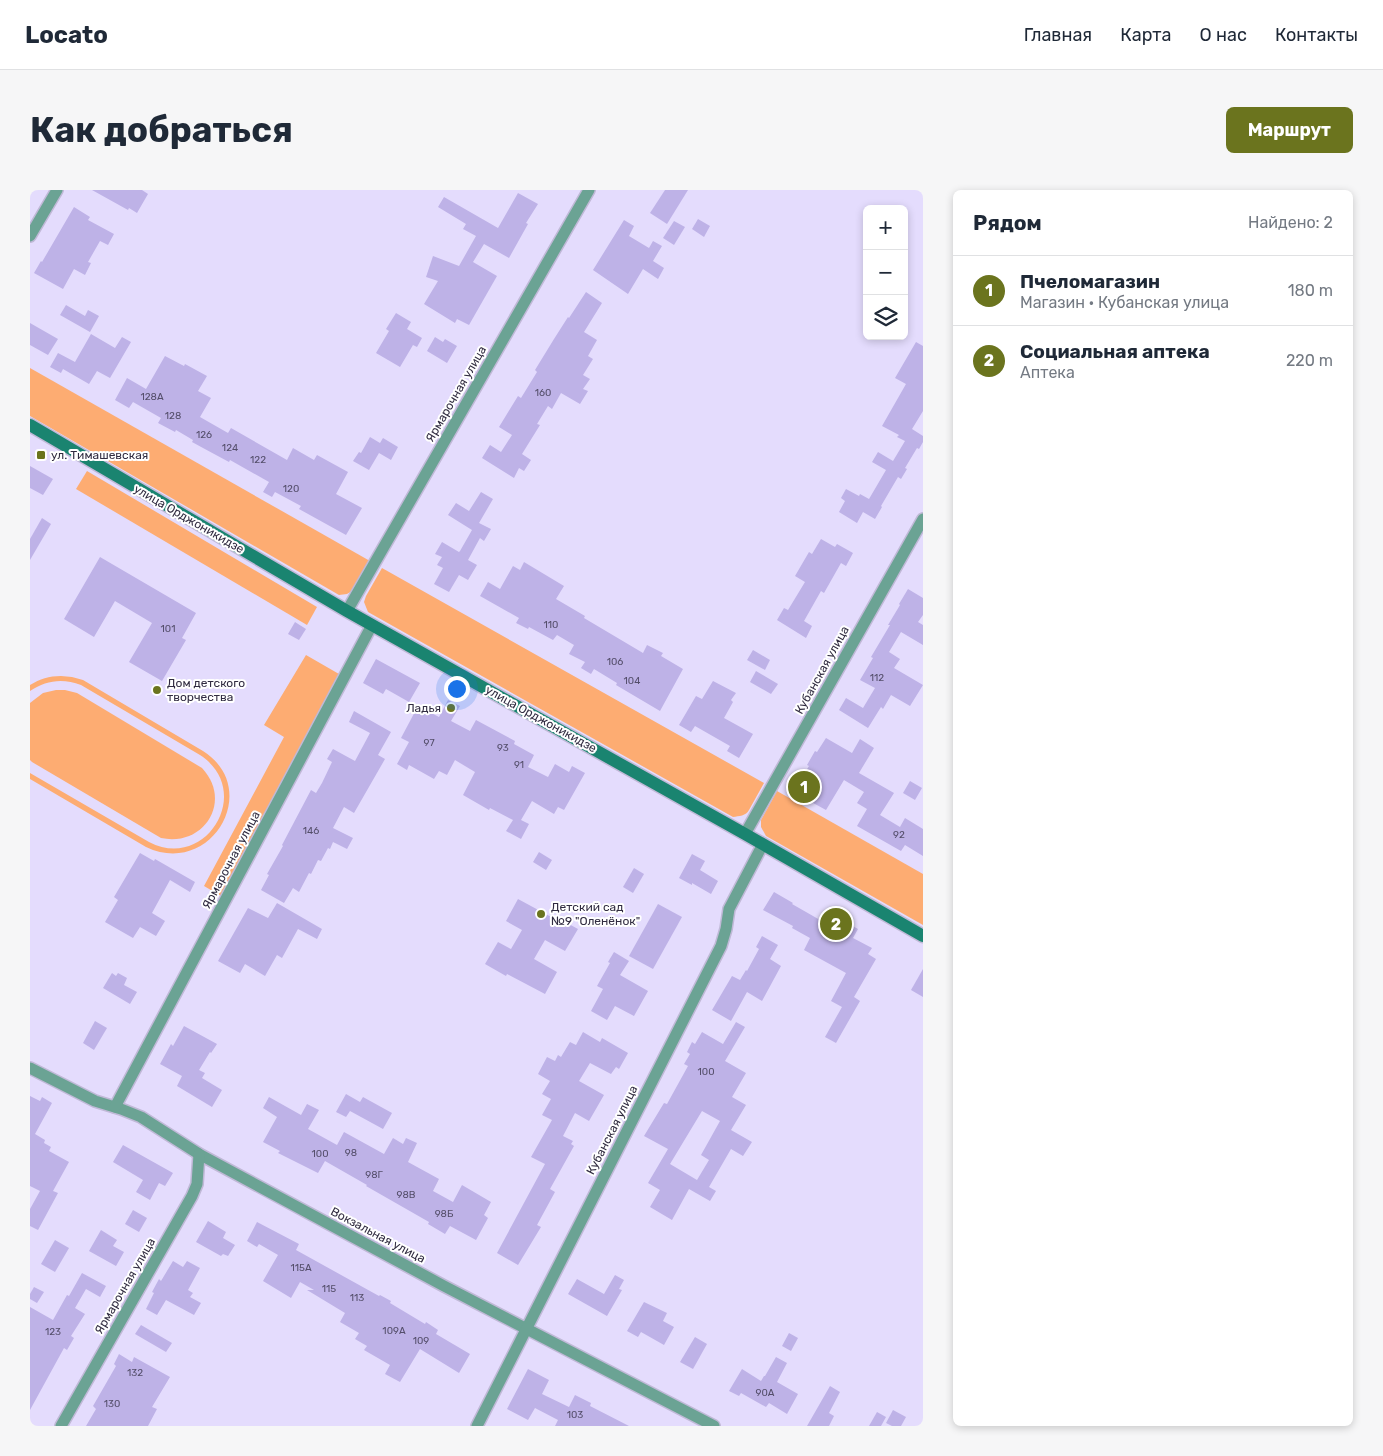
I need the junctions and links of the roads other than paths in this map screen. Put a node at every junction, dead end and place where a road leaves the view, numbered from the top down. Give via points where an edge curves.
1 (57, 190) edge
2 (589, 190) edge
3 (30, 236) edge
4 (30, 425) edge
5 (923, 519) edge
6 (348, 611) junction
7 (372, 625) junction
8 (745, 834) junction
9 (763, 844) junction
10 (923, 936) edge
11 (30, 1068) edge
12 (115, 1107) junction
13 (199, 1154) junction
14 (527, 1328) junction
15 (61, 1426) edge
16 (477, 1426) edge
17 (714, 1426) edge

1 - 3 street
2 - 6 street, Ярмарочная улица
4 - 6 main road, улица Орджоникидзе
5 - 8 street, Кубанская улица
6 - 7 main road, улица Орджоникидзе
7 - 8 main road, улица Орджоникидзе
7 - 12 street, Ярмарочная улица
8 - 9 main road, улица Орджоникидзе
9 - 10 main road, улица Орджоникидзе
9 - 14 street, Кубанская улица via 729,910 721,946
11 - 12 street, Вокзальная улица via 77,1093
12 - 13 street, Вокзальная улица via 140,1117
13 - 14 street, Вокзальная улица
13 - 15 street, Ярмарочная улица via 197,1184 192,1196
14 - 16 street, Кубанская улица
14 - 17 street, Вокзальная улица

